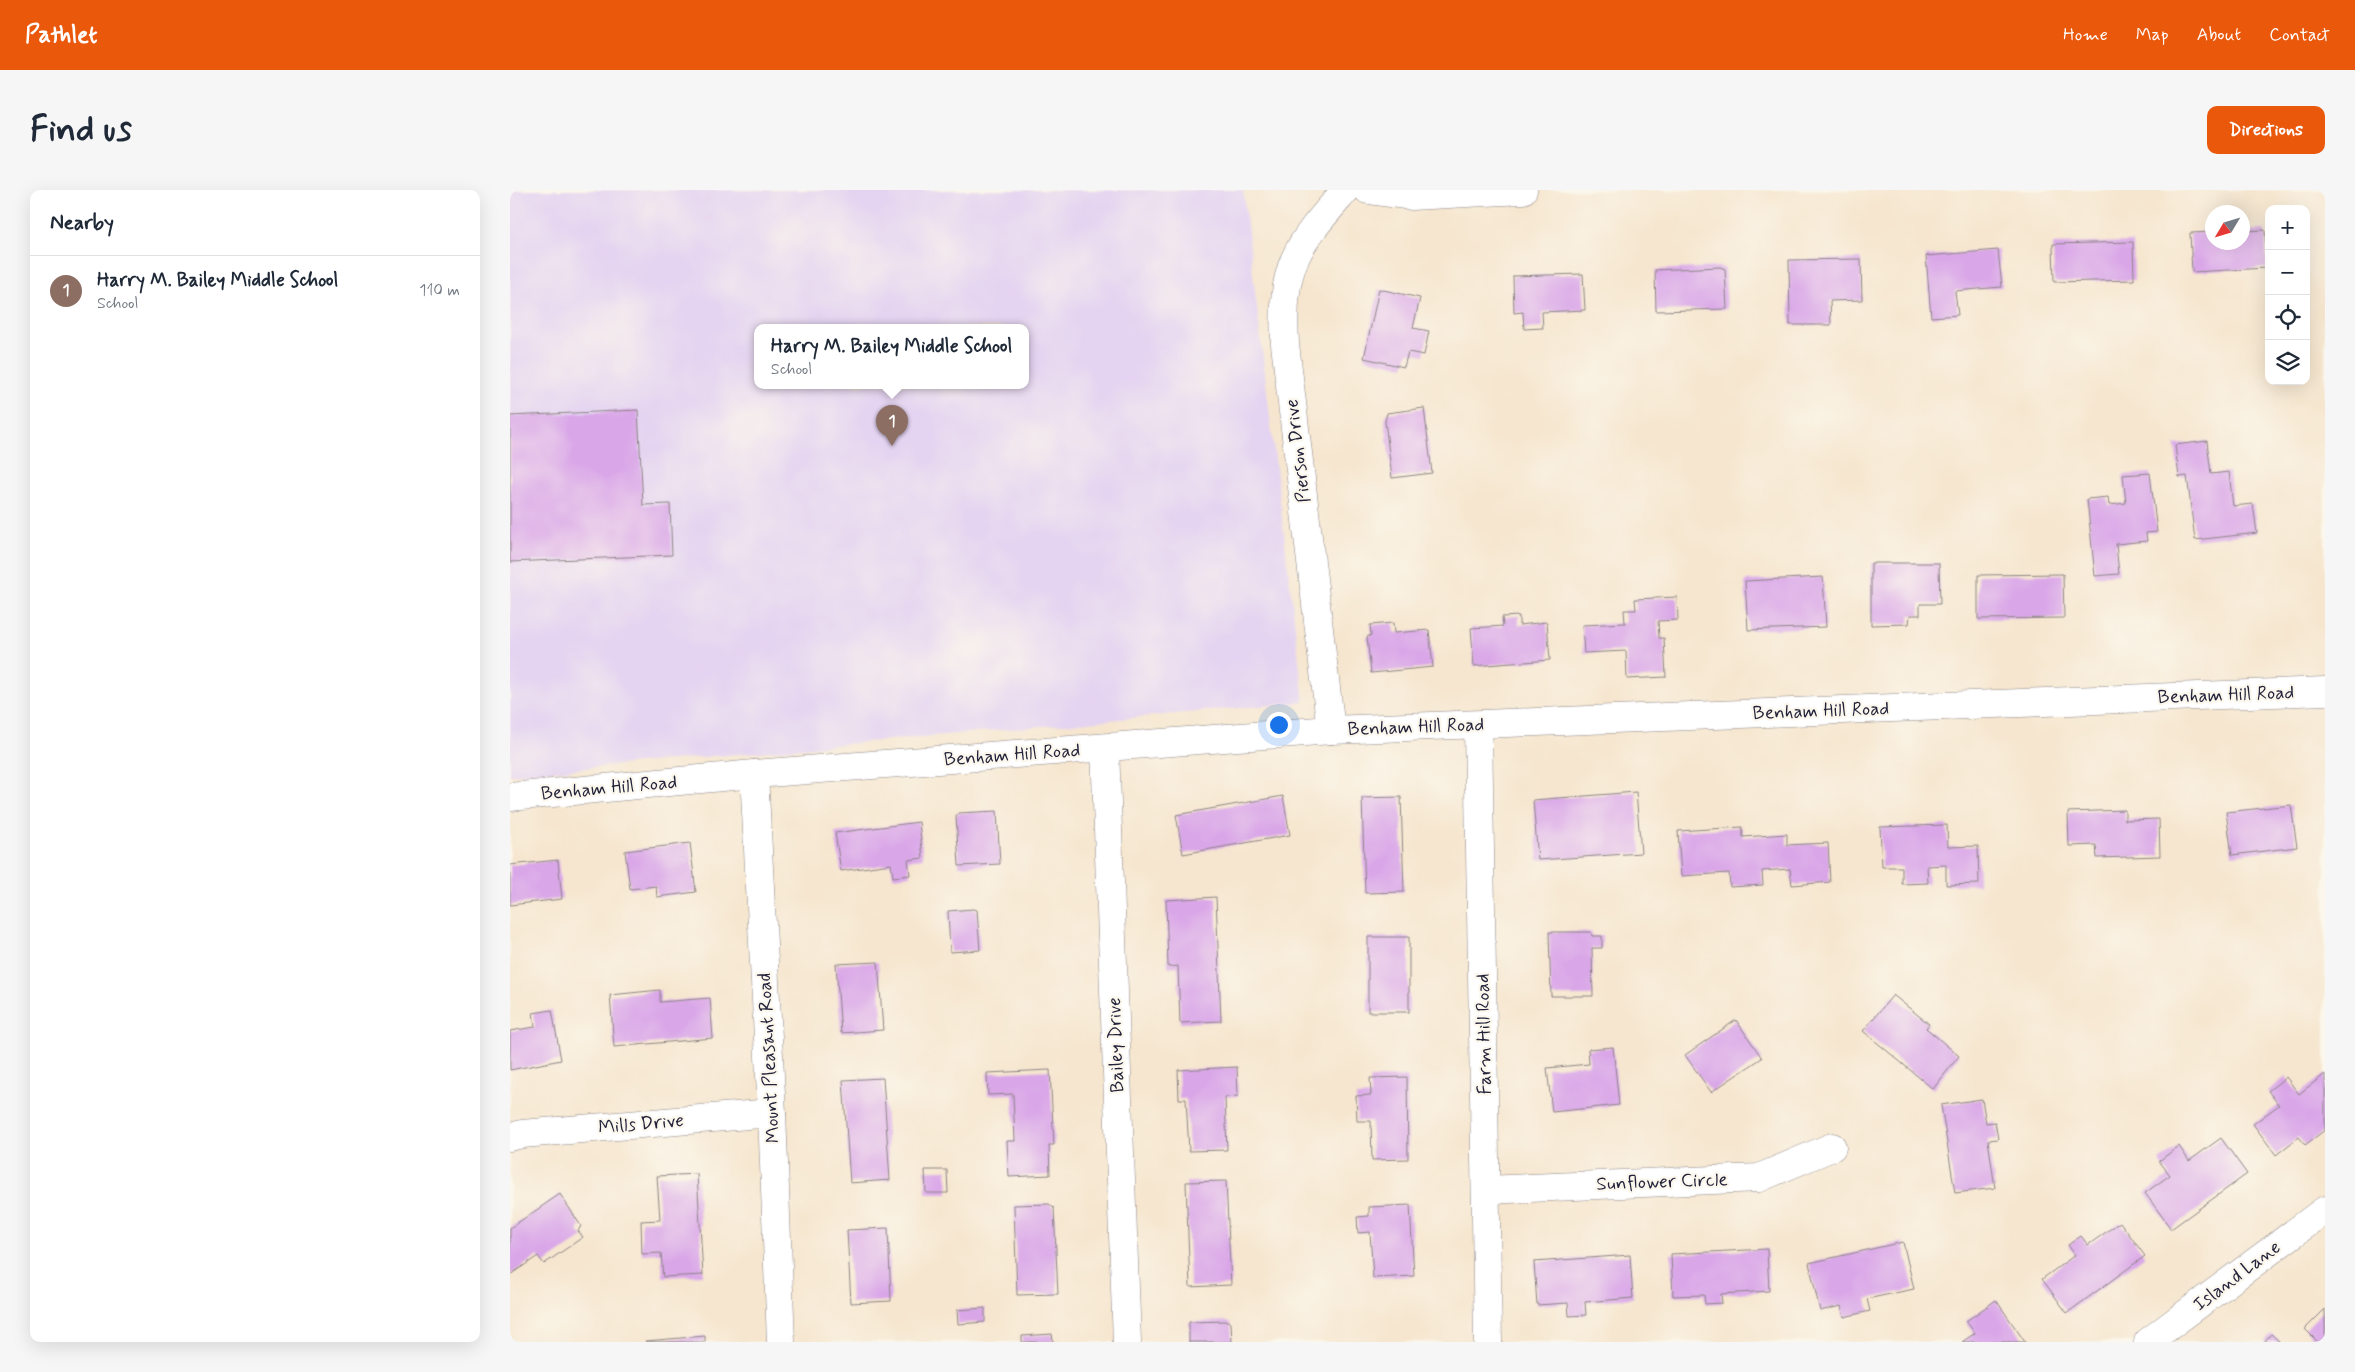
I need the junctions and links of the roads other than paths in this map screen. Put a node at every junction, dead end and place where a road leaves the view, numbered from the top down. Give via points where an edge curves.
1 (1346, 190) edge
2 (1368, 190) edge
3 (1523, 190) edge
4 (2325, 691) edge
5 (1478, 726) junction
6 (1331, 730) junction
7 (1105, 748) junction
8 (754, 774) junction
9 (510, 797) edge
10 (772, 1113) junction
11 (510, 1137) edge
12 (1832, 1148) dead end
13 (1486, 1190) junction
14 (2325, 1210) edge
15 (782, 1342) edge
16 (1127, 1342) edge
17 (1488, 1342) edge
18 (2148, 1342) edge

1 - 6 street, Pierson Drive via 1300,246 1288,274 1283,308
2 - 3 street via 1411,196
4 - 5 street, Benham Hill Road
5 - 6 street, Benham Hill Road
5 - 13 street, Farm Hill Road
6 - 7 street, Benham Hill Road
7 - 8 street, Benham Hill Road
7 - 16 street, Bailey Drive
8 - 9 street, Benham Hill Road
8 - 10 street, Mount Pleasant Road
10 - 11 street, Mills Drive
10 - 15 street, Mount Pleasant Road
12 - 13 street, Sunflower Circle via 1759,1178
13 - 17 street, Farm Hill Road
14 - 18 street, Island Lane

